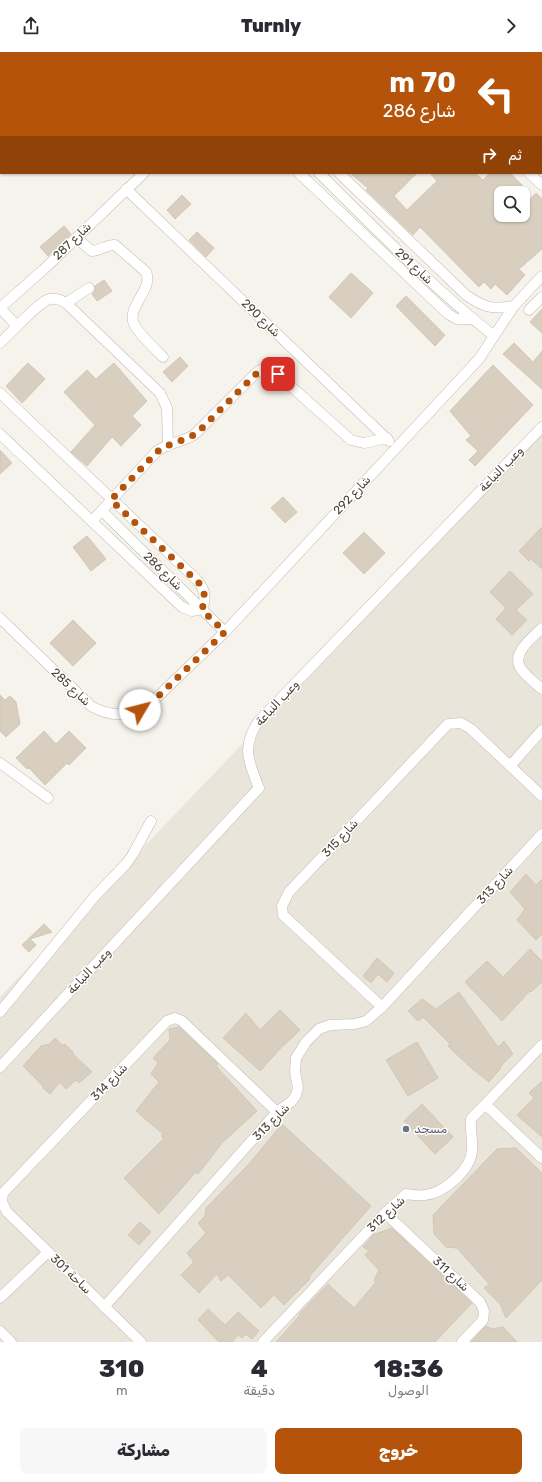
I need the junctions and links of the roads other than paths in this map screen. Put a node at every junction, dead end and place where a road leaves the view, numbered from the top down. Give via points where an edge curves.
1 (143, 174) edge
2 (300, 174) edge
3 (319, 174) edge
4 (340, 174) edge
5 (530, 174) edge
6 (542, 185) edge
7 (126, 189) junction
8 (380, 232) junction
9 (76, 238) junction
10 (371, 241) junction
11 (406, 258) junction
12 (398, 267) junction
13 (542, 276) edge
14 (89, 288) dead end
15 (542, 297) edge
16 (66, 303) junction
17 (514, 306) junction
18 (0, 308) edge
19 (529, 310) dead end
20 (473, 319) junction
21 (17, 326) junction
22 (494, 336) junction
23 (0, 343) edge
24 (163, 357) dead end
25 (0, 394) edge
26 (542, 427) edge
27 (0, 434) edge
28 (387, 438) junction
29 (168, 446) junction
30 (397, 448) junction
31 (111, 500) junction
32 (102, 511) junction
33 (92, 521) junction
34 (202, 610) junction
35 (0, 618) edge
36 (542, 628) edge
37 (225, 632) junction
38 (542, 689) edge
39 (542, 730) edge
40 (0, 763) edge
41 (511, 765) junction
42 (542, 796) edge
43 (48, 798) dead end
44 (151, 821) dead end
45 (542, 834) edge
46 (382, 1008) junction
47 (0, 1012) edge
48 (542, 1045) edge
49 (0, 1067) edge
50 (486, 1105) junction
51 (277, 1112) junction
52 (542, 1158) edge
53 (385, 1212) junction
54 (48, 1252) junction
55 (0, 1298) edge
56 (104, 1307) junction
57 (0, 1331) edge
58 (11, 1342) edge
59 (141, 1342) edge
60 (263, 1342) edge
61 (462, 1342) edge

1 - 7 street, شارع 287
2 - 10 street
3 - 8 street, شارع 291
4 - 17 street via 466,295 480,304 496,309
5 - 6 street
7 - 9 street, شارع 287
7 - 28 street, شارع 290
8 - 10 street
8 - 11 street, شارع 291
9 - 18 street, شارع 287
9 - 24 street via 92,251 115,245 146,272 147,280 133,319 135,326
10 - 12 street
11 - 12 street
11 - 20 street, شارع 291
12 - 20 street via 448,314 457,319
13 - 17 street
14 - 16 street
15 - 19 street
16 - 21 street via 56,299 46,300
16 - 29 street via 160,393 167,408
17 - 22 street
18 - 21 street
20 - 22 street, شارع 291
21 - 23 street
22 - 30 street, شارع 292 via 479,358
25 - 31 street
26 - 49 street, وعب النباعة via 258,722 250,734 247,749 259,788
27 - 33 street
28 - 29 street via 364,443 351,440 278,374 263,369 198,432
28 - 30 street, شارع 290
29 - 31 street via 157,452
30 - 37 street, شارع 292
31 - 32 street
31 - 34 street via 201,585 205,597
32 - 33 street
32 - 34 street, شارع 286
33 - 34 street via 182,607 192,611
34 - 37 street, شارع 286
35 - 37 street, شارع 285 via 91,706 112,714 131,713 148,706
36 - 38 street via 522,649 518,659 520,668
39 - 41 street
40 - 43 street
41 - 42 street, شارع 315
41 - 46 street, شارع 315 via 471,729 461,723 448,724 289,892 282,906 283,915
44 - 47 street via 130,860 95,896
45 - 46 street, شارع 313
46 - 51 street, شارع 313 via 366,1021 330,1025 319,1029 306,1042 296,1058 296,1095
48 - 50 street, شارع 312
50 - 52 street
50 - 53 street, شارع 312 via 471,1119 470,1161 459,1175 446,1187 426,1195 406,1194
51 - 54 street, شارع 314 via 182,1021 175,1018 167,1021 3,1193 2,1202 7,1212
51 - 56 street, شارع 313
53 - 60 street, شارع 312
53 - 61 street, شارع 311 via 480,1302 484,1311 483,1320
54 - 55 street, ساحة 301
54 - 56 street, ساحة 301
56 - 59 street, ساحة 301
57 - 58 street

